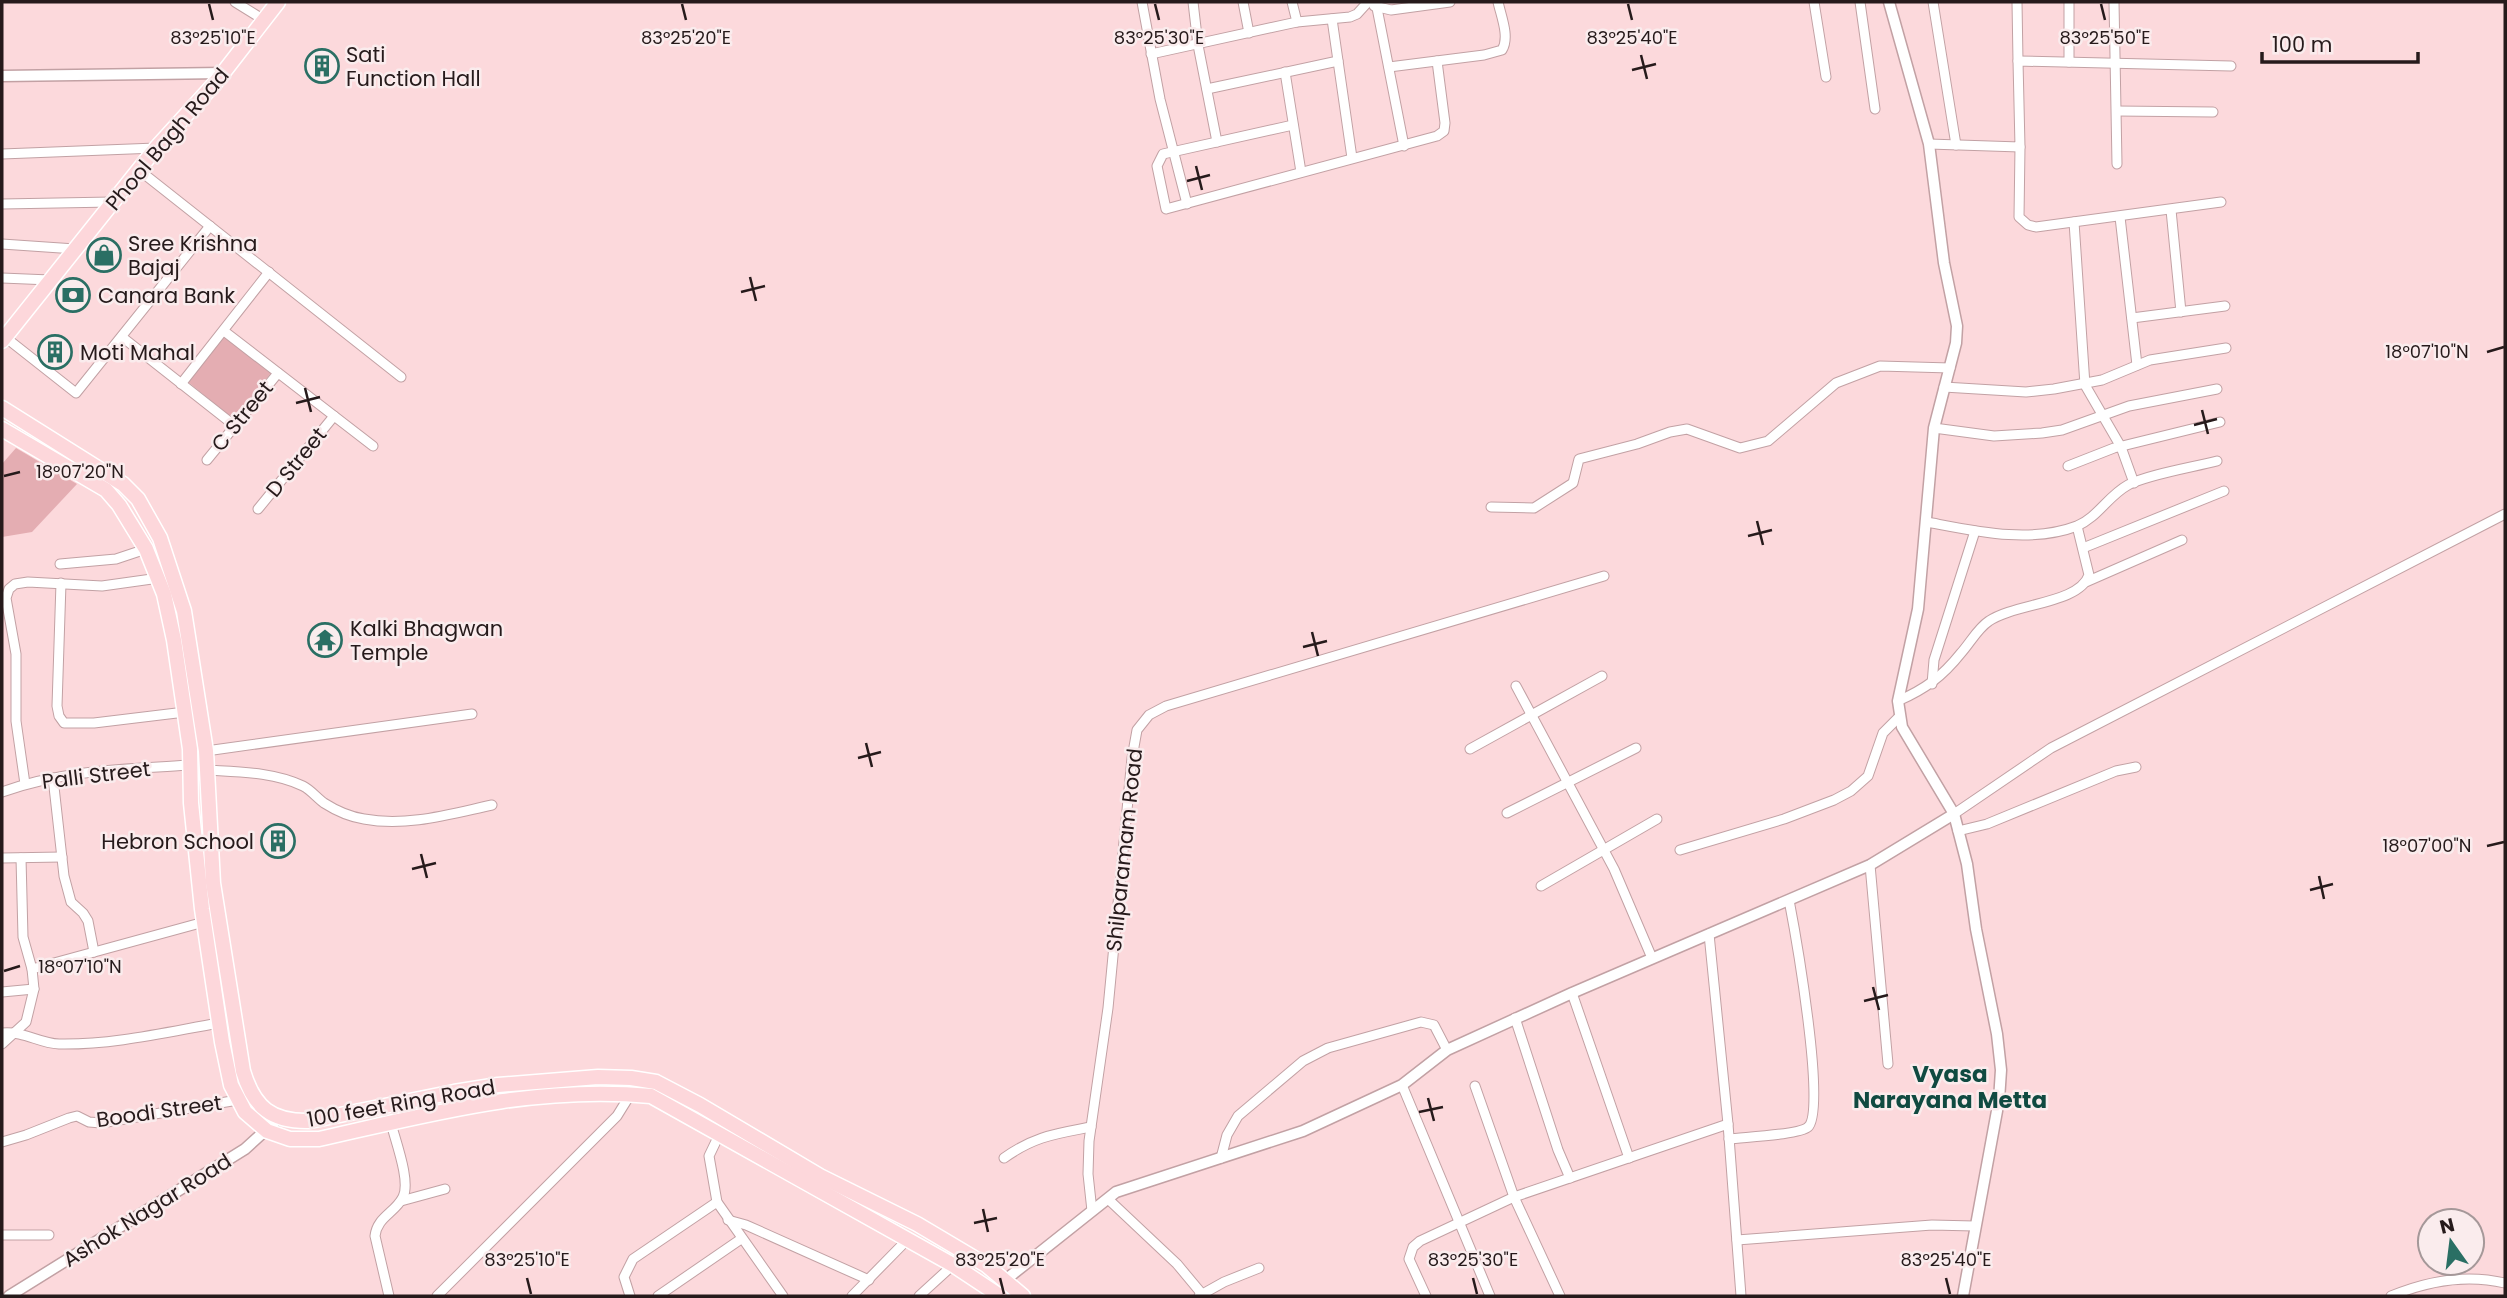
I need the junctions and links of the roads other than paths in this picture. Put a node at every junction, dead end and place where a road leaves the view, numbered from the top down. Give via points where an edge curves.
1 (235, 2) edge
2 (278, 2) edge
3 (1142, 2) edge
4 (1193, 2) edge
5 (1243, 2) edge
6 (1293, 2) edge
7 (1367, 2) edge
8 (1450, 2) edge
9 (1498, 2) edge
10 (1814, 2) edge
11 (1860, 2) edge
12 (1889, 2) edge
13 (1933, 2) edge
14 (2017, 2) edge
15 (2069, 2) edge
16 (2114, 2) edge
17 (1377, 8) junction
18 (1332, 19) junction
19 (264, 20) junction
20 (1297, 22) junction
21 (1249, 33) junction
22 (1198, 45) junction
23 (1151, 54) junction
24 (1338, 61) junction
25 (1437, 61) junction
26 (2018, 61) junction
27 (2069, 62) junction
28 (2115, 63) junction
29 (2231, 66) dead end
30 (1389, 67) junction
31 (1285, 72) junction
32 (223, 73) junction
33 (2, 76) edge
34 (1826, 77) dead end
35 (1207, 89) junction
36 (1875, 108) dead end
37 (2116, 111) junction
38 (2213, 112) dead end
39 (1293, 125) junction
40 (1217, 142) junction
41 (1929, 144) junction
42 (1956, 145) junction
43 (1404, 146) junction
44 (2020, 147) junction
45 (156, 148) junction
46 (1173, 152) junction
47 (2, 154) edge
48 (1352, 158) junction
49 (2117, 164) dead end
50 (139, 170) junction
51 (1301, 172) junction
52 (115, 202) junction
53 (2221, 202) dead end
54 (2, 204) edge
55 (1187, 204) junction
56 (2171, 210) junction
57 (2120, 217) junction
58 (2074, 222) junction
59 (210, 226) junction
60 (2, 244) edge
61 (75, 249) junction
62 (269, 272) junction
63 (2, 278) edge
64 (50, 280) junction
65 (2225, 306) dead end
66 (2181, 312) junction
67 (2132, 318) junction
68 (224, 331) junction
69 (6, 333) edge
70 (122, 337) junction
71 (2226, 348) dead end
72 (2137, 365) junction
73 (1950, 368) junction
74 (278, 373) junction
75 (401, 377) dead end
76 (181, 384) junction
77 (2085, 385) junction
78 (1944, 387) junction
79 (2217, 389) dead end
80 (2, 408) edge
81 (334, 416) junction
82 (2102, 416) junction
83 (2220, 422) dead end
84 (235, 426) junction
85 (1934, 428) junction
86 (2, 429) edge
87 (373, 446) dead end
88 (2121, 447) junction
89 (207, 460) dead end
90 (2217, 461) dead end
91 (2068, 466) dead end
92 (2134, 483) junction
93 (2224, 491) dead end
94 (1491, 507) dead end
95 (258, 509) dead end
96 (2505, 513) edge
97 (1927, 522) junction
98 (2077, 526) junction
99 (1975, 531) junction
100 (2182, 540) dead end
101 (2083, 548) junction
102 (146, 549) junction
103 (60, 564) dead end
104 (1604, 576) dead end
105 (159, 578) junction
106 (2087, 582) junction
107 (61, 583) junction
108 (1602, 676) dead end
109 (1932, 684) junction
110 (1516, 686) dead end
111 (1898, 702) junction
112 (185, 712) junction
113 (472, 714) dead end
114 (1532, 716) junction
115 (1899, 717) junction
116 (1636, 748) dead end
117 (1470, 749) dead end
118 (205, 751) junction
119 (191, 765) junction
120 (2136, 767) dead end
121 (207, 770) junction
122 (53, 778) junction
123 (1569, 783) junction
124 (24, 784) junction
125 (2, 792) edge
126 (492, 805) dead end
127 (1507, 813) dead end
128 (1954, 814) junction
129 (1657, 819) dead end
130 (1958, 831) junction
131 (1680, 850) dead end
132 (1604, 851) junction
133 (62, 857) junction
134 (2, 858) edge
135 (21, 858) junction
136 (1870, 865) junction
137 (1541, 886) dead end
138 (1789, 900) junction
139 (204, 922) junction
140 (1709, 934) junction
141 (94, 952) junction
142 (1652, 958) junction
143 (32, 969) junction
144 (34, 989) junction
145 (2, 992) edge
146 (1572, 993) junction
147 (1516, 1018) junction
148 (219, 1023) junction
149 (16, 1032) junction
150 (2, 1033) edge
151 (2, 1044) edge
152 (1447, 1050) junction
153 (1888, 1064) dead end
154 (1402, 1085) junction
155 (1475, 1086) dead end
156 (630, 1094) junction
157 (238, 1100) junction
158 (279, 1118) junction
159 (391, 1123) junction
160 (1728, 1124) junction
161 (1091, 1127) junction
162 (267, 1131) junction
163 (719, 1135) junction
164 (1729, 1139) junction
165 (2, 1142) edge
166 (1004, 1158) dead end
167 (1221, 1158) junction
168 (1629, 1158) junction
169 (1570, 1178) junction
170 (445, 1189) dead end
171 (1514, 1197) junction
172 (1108, 1199) junction
173 (401, 1201) junction
174 (717, 1202) junction
175 (1092, 1211) junction
176 (728, 1220) junction
177 (1458, 1223) junction
178 (1974, 1226) junction
179 (2, 1235) edge
180 (49, 1235) dead end
181 (741, 1239) junction
182 (1737, 1240) junction
183 (906, 1241) junction
184 (953, 1265) junction
185 (1259, 1268) dead end
186 (869, 1280) junction
187 (2505, 1283) edge
188 (997, 1291) edge
189 (1200, 1295) edge
190 (9, 1296) edge
191 (389, 1296) edge
192 (437, 1296) edge
193 (630, 1296) edge
194 (658, 1296) edge
195 (783, 1296) edge
196 (852, 1296) edge
197 (919, 1296) edge
198 (1023, 1296) edge
199 (1426, 1296) edge
200 (1490, 1296) edge
201 (1560, 1296) edge
202 (1741, 1296) edge
203 (1963, 1296) edge
204 (2391, 1296) edge

1 - 19 street
2 - 19 main road, Phool Bagh Road
3 - 23 street
4 - 22 street
5 - 21 street
6 - 20 street
7 - 17 street
7 - 18 street via 1350,18
8 - 17 street
9 - 25 street via 1506,44 1503,50
10 - 34 street
11 - 36 street
12 - 41 street
13 - 42 street
14 - 26 street
15 - 27 street
16 - 28 street
17 - 30 street
18 - 20 street
18 - 24 street
19 - 32 main road, Phool Bagh Road
20 - 21 street
21 - 22 street
22 - 23 street
22 - 35 street
23 - 46 street
24 - 31 street
24 - 48 street
25 - 30 street
25 - 43 street via 1444,131
26 - 27 street
26 - 44 street
27 - 28 street
28 - 29 street
28 - 37 street
30 - 43 street
31 - 35 street
31 - 39 street
32 - 33 street
32 - 45 main road, Phool Bagh Road
35 - 40 street
37 - 38 street
37 - 49 street
39 - 40 street
39 - 51 street
40 - 46 street
41 - 42 street
41 - 73 street via 1957,326
42 - 44 street
43 - 48 street
44 - 58 street via 2020,217 2036,227
45 - 47 street
45 - 50 main road, Phool Bagh Road
46 - 55 street
46 - 55 street via 1163,154 1157,166 1166,209
48 - 51 street
50 - 52 main road, Phool Bagh Road
50 - 59 street
51 - 55 street
52 - 54 street
52 - 61 main road, Phool Bagh Road
53 - 56 street
56 - 57 street
56 - 66 street
57 - 58 street
57 - 67 street
58 - 77 street
59 - 62 street
59 - 70 street
60 - 61 street
61 - 64 main road, Phool Bagh Road
62 - 68 street
62 - 75 street
63 - 64 street
64 - 69 main road, Phool Bagh Road
65 - 66 street
66 - 67 street
67 - 72 street
68 - 74 street
68 - 76 street
69 - 70 street via 76,393
70 - 76 street
71 - 72 street
72 - 77 street
73 - 78 street
73 - 94 street via 1880,366 1836,383 1768,441 1740,448 1687,429 1670,432 1579,459 1573,483 1534,508
74 - 81 street
74 - 84 street, C Street
76 - 84 street
77 - 78 street via 2026,393
77 - 82 street
78 - 85 street
79 - 82 street via 2129,406
80 - 118 main road, 100 feet Ring Road via 117,479 138,499 160,538 180,595
81 - 87 street
81 - 95 street, D Street
82 - 85 street via 2062,430 2014,436
82 - 88 street
83 - 88 street
84 - 89 street, C Street
85 - 97 street
86 - 102 main road via 106,490
88 - 91 street
88 - 92 street
90 - 92 street
92 - 98 street
93 - 101 street
96 - 128 street via 2051,748
97 - 99 street
97 - 111 street via 1918,609
98 - 99 street via 2038,534
98 - 101 street
99 - 109 street via 1934,660
100 - 106 street
101 - 106 street
102 - 103 street via 116,559
102 - 105 main road
104 - 161 street, Shilparamam Road via 1166,706 1149,715 1137,730 1132,758 1108,1008
105 - 107 street via 102,586
105 - 112 main road
106 - 109 street via 2075,592 1989,621
107 - 112 street via 57,706 64,723
107 - 124 street via 15,584 6,598 16,654 16,721
108 - 114 street
109 - 111 street
110 - 114 street
111 - 115 street
112 - 119 main road
113 - 118 street
114 - 117 street
114 - 123 street
115 - 128 street
115 - 131 street via 1883,733 1868,776 1851,791 1784,819
116 - 123 street
118 - 121 main road, 100 feet Ring Road
119 - 122 street, Palli Street
119 - 139 main road
120 - 130 street
121 - 126 street via 288,780 340,812 362,819 414,821
121 - 158 main road, 100 feet Ring Road via 213,883 243,1071 254,1098
122 - 124 street, Palli Street
122 - 133 street
123 - 127 street
123 - 132 street
124 - 125 street, Palli Street
128 - 130 street
128 - 136 street
129 - 132 street
130 - 178 street via 2001,1070
132 - 137 street
132 - 142 street
133 - 135 street
133 - 141 street via 71,902 88,921
134 - 135 street
135 - 143 street via 23,937
136 - 138 street
136 - 153 street
138 - 140 street
138 - 164 street via 1814,1076 1813,1118 1800,1131
139 - 141 street
139 - 148 main road
140 - 142 street
140 - 160 street
141 - 143 street
142 - 146 street
143 - 144 street
144 - 145 street
144 - 149 street via 26,1022
146 - 147 street
146 - 168 street
147 - 152 street
147 - 169 street
148 - 149 street via 138,1037 56,1044
148 - 157 main road
149 - 150 street
149 - 151 street
152 - 154 street
152 - 167 street via 1434,1025 1421,1021 1328,1048 1303,1061 1238,1116
154 - 167 street via 1303,1131
154 - 177 street
155 - 171 street
156 - 159 main road, 100 feet Ring Road via 502,1100
156 - 163 main road, 100 feet Ring Road via 651,1097
156 - 192 street via 617,1116
157 - 162 main road
157 - 165 street, Boodi Street via 101,1123 77,1116
158 - 162 street, Ashok Nagar Road
158 - 188 main road, 100 feet Ring Road via 320,1119 510,1084 598,1077 656,1082 986,1265
159 - 162 main road, 100 feet Ring Road via 319,1139 290,1139
159 - 173 street via 405,1185
160 - 164 street
160 - 168 street
161 - 166 street via 1040,1137
161 - 175 street, Shilparamam Road via 1088,1174
162 - 190 street, Ashok Nagar Road
163 - 174 street via 709,1156
163 - 183 main road, 100 feet Ring Road
164 - 182 street
167 - 172 street via 1116,1192
168 - 169 street
169 - 171 street
170 - 173 street
171 - 177 street
171 - 201 street
172 - 175 street
172 - 189 street via 1177,1264
173 - 191 street via 376,1228
174 - 176 street
174 - 193 street via 633,1259 624,1277
175 - 188 street
176 - 181 street
176 - 186 street
177 - 199 street via 1420,1241 1410,1253 1410,1264
177 - 200 street
178 - 182 street
178 - 203 street
179 - 180 street
181 - 194 street
181 - 195 street
182 - 202 street
183 - 184 main road, 100 feet Ring Road
183 - 186 street
184 - 188 main road, 100 feet Ring Road
184 - 197 street
185 - 189 street
186 - 196 street
187 - 204 street via 2446,1280
188 - 198 main road, 100 feet Ring Road

